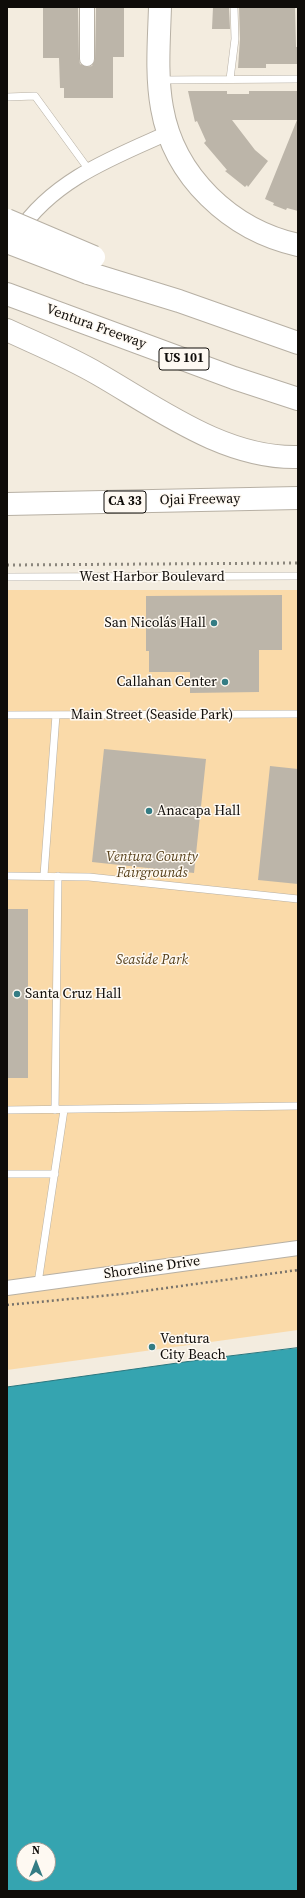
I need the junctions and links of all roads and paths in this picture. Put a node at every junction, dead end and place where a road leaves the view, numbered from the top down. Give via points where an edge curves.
1 (87, 7) edge
2 (160, 7) edge
3 (234, 7) edge
4 (87, 58) dead end
5 (230, 79) junction
6 (298, 79) edge
7 (159, 80) junction
8 (7, 97) edge
9 (168, 133) junction
10 (89, 170) junction
11 (7, 220) edge
12 (7, 242) edge
13 (298, 245) edge
14 (7, 253) edge
15 (91, 265) junction
16 (7, 294) edge
17 (7, 330) edge
18 (298, 343) edge
19 (298, 399) edge
20 (298, 457) edge
21 (298, 498) edge
22 (7, 504) edge
23 (298, 576) edge
24 (7, 577) edge
25 (298, 714) edge
26 (7, 715) edge
27 (56, 715) junction
28 (7, 876) edge
29 (44, 876) junction
30 (58, 876) junction
31 (298, 900) edge
32 (298, 1106) edge
33 (7, 1110) edge
34 (55, 1110) junction
35 (64, 1110) junction
36 (7, 1174) edge
37 (55, 1174) junction
38 (298, 1248) edge
39 (298, 1270) edge
40 (38, 1283) junction
41 (7, 1288) edge
42 (7, 1305) edge

1 - 4 street
2 - 7 main road
3 - 5 lane via 235,39
5 - 6 lane
5 - 7 lane
7 - 9 main road
8 - 10 lane via 35,96
9 - 10 street
9 - 13 main road via 188,171 217,205 247,226 282,242
10 - 14 street via 63,186 34,212
11 - 15 main road, bridge
12 - 15 main road, bridge
15 - 18 main road via 179,301
16 - 19 main road, Ventura Freeway / US 101
17 - 20 main road via 96,373 210,437 242,449 279,458
21 - 22 main road, Ojai Freeway / CA 33
23 - 24 lane, West Harbor Boulevard
25 - 27 lane, Main Street (Seaside Park)
26 - 27 lane, Main Street (Seaside Park)
27 - 29 lane
28 - 29 lane
29 - 30 lane
30 - 31 lane
30 - 34 lane
32 - 35 lane
33 - 34 lane
34 - 35 lane
35 - 37 lane
36 - 37 lane
37 - 40 lane
38 - 40 street, Shoreline Drive
39 - 42 path via 122,1294
40 - 41 street, Shoreline Drive

